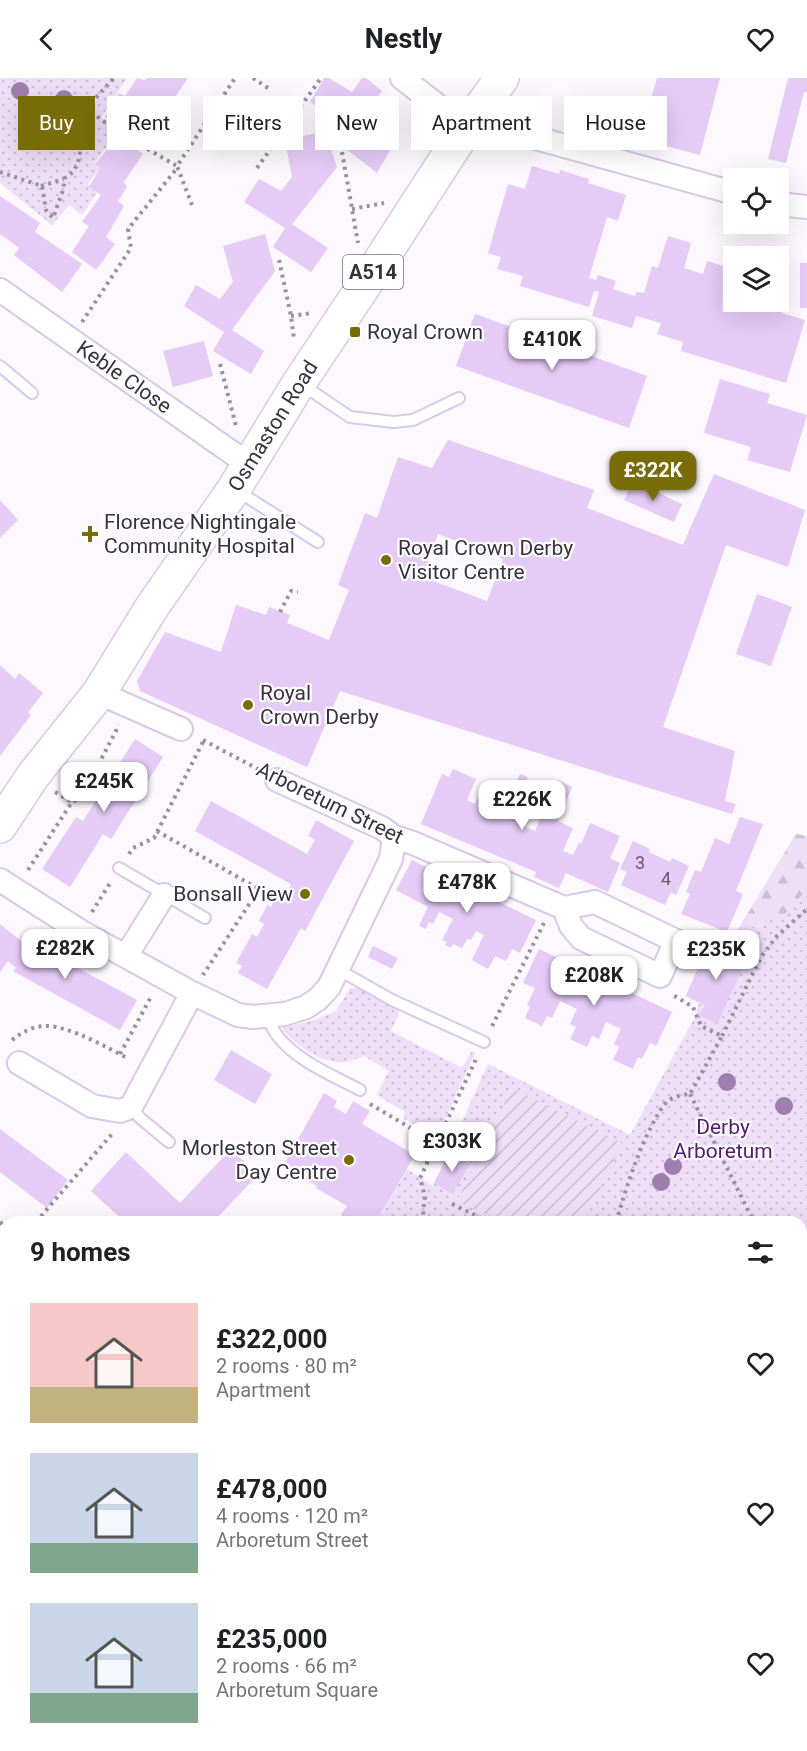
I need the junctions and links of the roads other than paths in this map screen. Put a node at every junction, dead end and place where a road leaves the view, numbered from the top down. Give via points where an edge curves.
1 (402, 78) edge
2 (501, 79) edge
3 (425, 96) edge
4 (489, 96) edge
5 (552, 142) edge
6 (452, 150) edge
7 (723, 190) edge
8 (789, 205) edge
9 (807, 207) edge
10 (0, 290) edge
11 (0, 366) edge
12 (299, 382) junction
13 (32, 393) dead end
14 (459, 398) dead end
15 (241, 476) junction
16 (318, 542) dead end
17 (99, 693) junction
18 (181, 729) road end
19 (277, 780) road end
20 (0, 826) edge
21 (394, 837) junction
22 (119, 868) road end
23 (7, 884) edge
24 (164, 895) junction
25 (564, 908) junction
26 (205, 918) dead end
27 (126, 956) junction
28 (339, 970) junction
29 (192, 993) junction
30 (267, 1017) junction
31 (484, 1042) dead end
32 (19, 1063) dead end
33 (360, 1090) road end
34 (125, 1109) junction
35 (169, 1142) dead end

1 - 3 street
2 - 4 main road, Osmaston Road / A514
5 - 7 street
6 - 12 main road, Osmaston Road / A514
8 - 9 street
10 - 15 street, Keble Close via 70,340
11 - 13 lane
12 - 14 lane via 350,417 394,422 413,420
12 - 15 main road, Osmaston Road / A514
15 - 16 lane
15 - 17 main road, Osmaston Road / A514
17 - 18 street
17 - 20 main road, Osmaston Road / A514 via 32,777
19 - 21 street, Arboretum Street
21 - 25 street, Arboretum Street
21 - 28 street via 391,859
22 - 24 lane
23 - 27 street
24 - 26 lane
24 - 27 street
25 - 25 street via 595,902 676,941 660,976 581,938
27 - 29 street
28 - 30 street via 329,987 306,1007
28 - 31 lane via 392,1000
29 - 30 street via 238,1015
29 - 34 street via 152,1070
30 - 33 lane via 287,1047
32 - 34 street via 92,1106
34 - 35 lane

